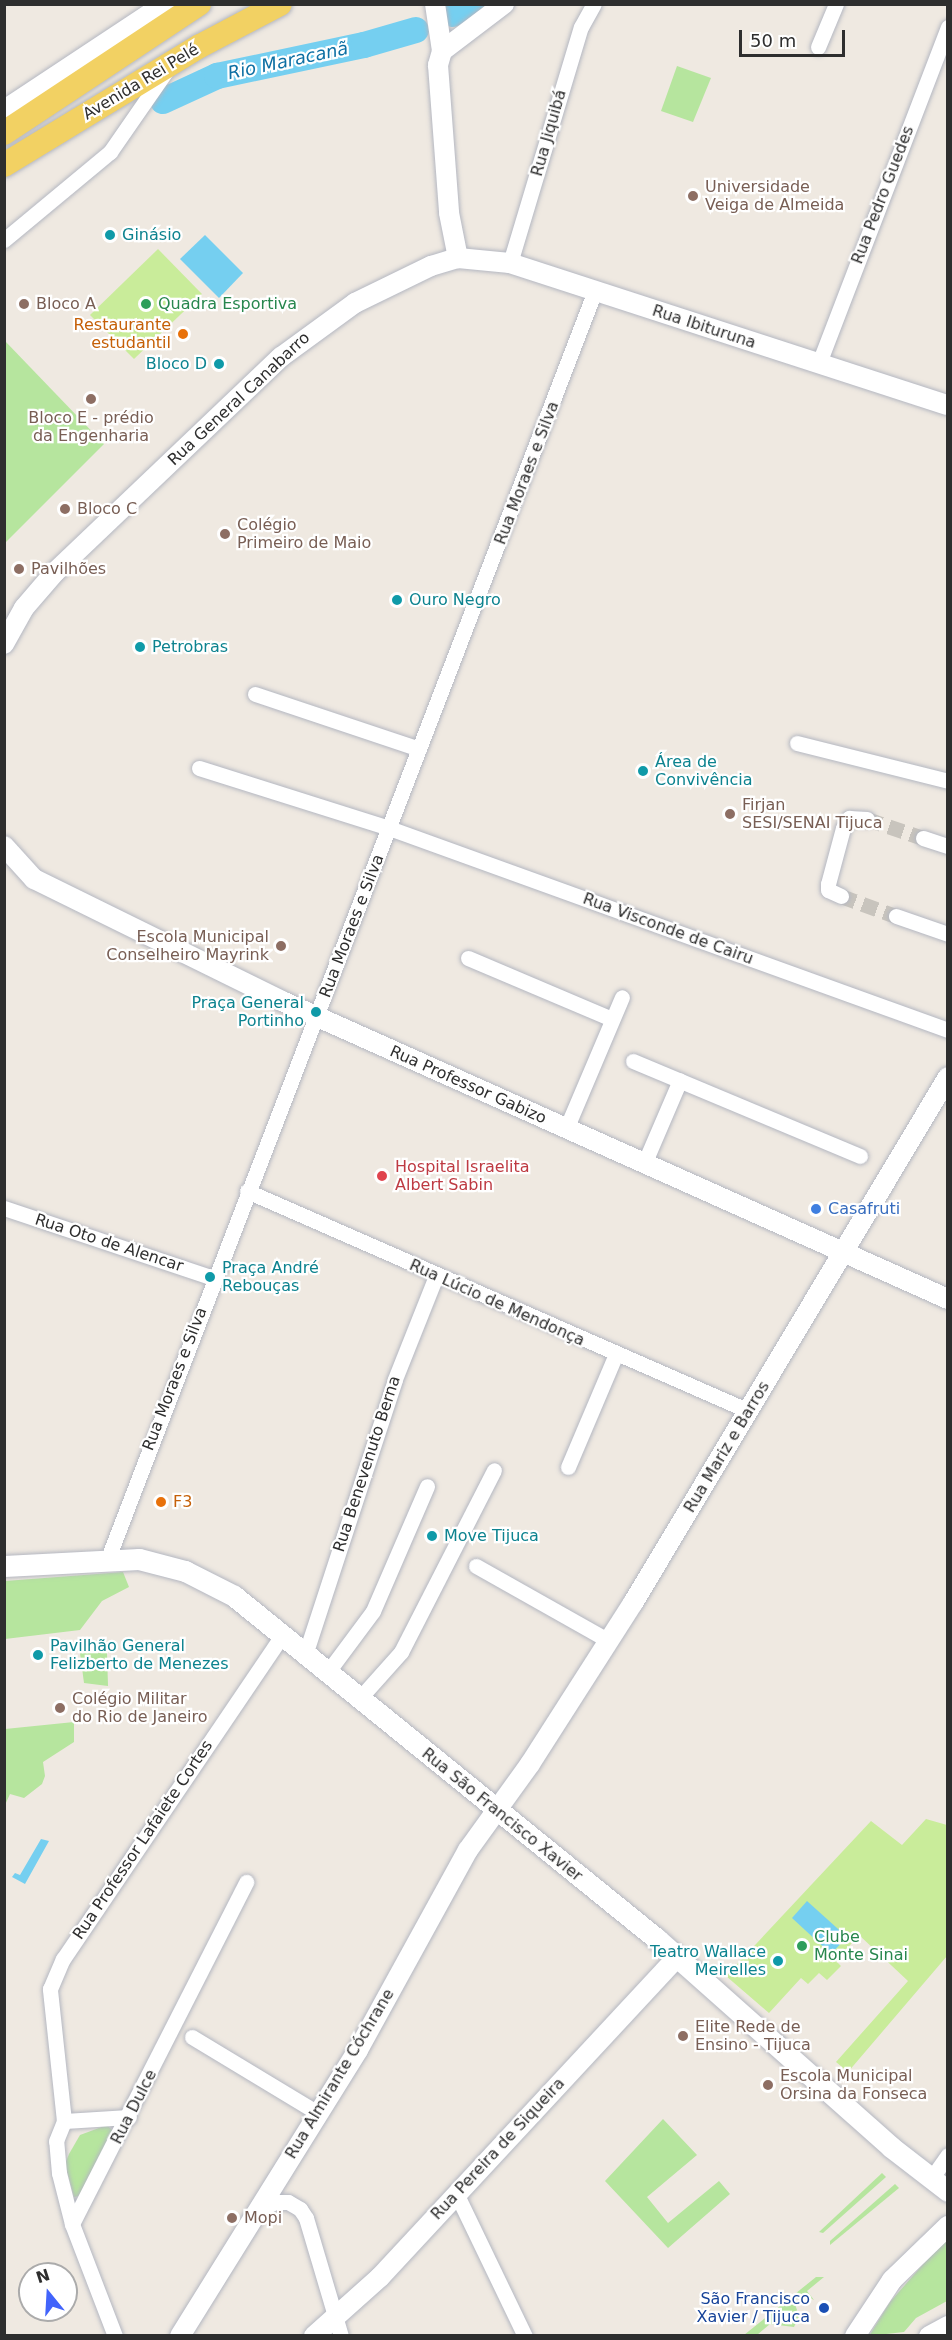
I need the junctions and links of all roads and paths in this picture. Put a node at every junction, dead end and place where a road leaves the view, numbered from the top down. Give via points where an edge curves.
1 (164, 4) edge
2 (199, 4) edge
3 (280, 4) edge
4 (435, 4) edge
5 (504, 4) edge
6 (594, 4) edge
7 (836, 4) edge
8 (948, 27) edge
9 (818, 47) dead end
10 (442, 51) junction
11 (170, 65) junction
12 (4, 110) edge
13 (16, 120) edge
14 (4, 133) edge
15 (6, 165) edge
16 (4, 240) edge
17 (458, 258) junction
18 (510, 263) junction
19 (594, 293) junction
20 (819, 363) junction
21 (948, 405) edge
22 (4, 644) edge
23 (255, 694) dead end
24 (797, 743) dead end
25 (419, 749) junction
26 (199, 768) dead end
27 (948, 782) edge
28 (867, 819) tunnel mouth
29 (388, 828) junction
30 (923, 838) tunnel mouth
31 (4, 846) edge
32 (948, 846) edge
33 (840, 896) dead end
34 (896, 916) tunnel mouth
35 (948, 934) edge
36 (468, 958) dead end
37 (622, 997) dead end
38 (318, 1017) junction
39 (612, 1020) junction
40 (948, 1030) edge
41 (633, 1061) dead end
42 (948, 1077) edge
43 (680, 1080) junction
44 (566, 1129) junction
45 (860, 1156) dead end
46 (644, 1164) junction
47 (247, 1191) junction
48 (4, 1208) edge
49 (843, 1253) junction
50 (436, 1276) junction
51 (213, 1278) junction
52 (948, 1299) edge
53 (616, 1354) junction
54 (749, 1412) junction
55 (568, 1467) dead end
56 (494, 1470) dead end
57 (427, 1486) dead end
58 (108, 1558) junction
59 (4, 1566) edge
60 (476, 1566) dead end
61 (282, 1635) junction
62 (609, 1641) junction
63 (305, 1655) junction
64 (327, 1673) junction
65 (359, 1700) junction
66 (496, 1810) junction
67 (246, 1882) dead end
68 (677, 1957) junction
69 (192, 2037) dead end
70 (318, 2113) junction
71 (129, 2117) junction
72 (64, 2121) junction
73 (948, 2155) edge
74 (939, 2185) edge
75 (457, 2195) junction
76 (255, 2212) junction
77 (72, 2224) junction
78 (948, 2226) edge
79 (338, 2326) edge
80 (948, 2326) edge
81 (115, 2336) edge
82 (180, 2336) edge
83 (314, 2336) edge
84 (525, 2336) edge
85 (855, 2336) edge
86 (929, 2336) edge

1 - 12 main road
2 - 13 main road, Avenida Rei Pelé
3 - 11 main road, Avenida Rei Pelé
4 - 10 street
5 - 10 street
6 - 18 street, Rua Jiquibá via 581,27
7 - 9 street
8 - 20 street, Rua Pedro Guedes
10 - 17 street via 438,65 447,193
11 - 15 main road, Avenida Rei Pelé
11 - 16 street via 110,152
13 - 14 main road, Avenida Rei Pelé
17 - 18 street, Rua Ibituruna
17 - 22 street, Rua General Canabarro via 431,266 355,303 281,357 55,572 24,608
18 - 19 street, Rua Ibituruna
19 - 20 street, Rua Ibituruna
19 - 25 street, Rua Moraes e Silva
20 - 21 street, Rua Ibituruna
23 - 25 street
24 - 27 street
25 - 29 street, Rua Moraes e Silva
26 - 29 street, Rua Visconde de Cairu
28 - 33 street via 849,818 843,828 828,884 828,890
29 - 38 street, Rua Moraes e Silva
29 - 40 street, Rua Visconde de Cairu
30 - 32 street
31 - 38 street, Rua Professor Gabizo via 34,879
34 - 35 street
36 - 39 street
37 - 39 street
38 - 44 street, Rua Professor Gabizo
38 - 47 street, Rua Moraes e Silva
39 - 44 street
41 - 43 street
42 - 49 street, Rua Mariz e Barros
43 - 45 street
43 - 46 street
44 - 46 street, Rua Professor Gabizo
46 - 49 street, Rua Professor Gabizo
47 - 50 street, Rua Lúcio de Mendonça
47 - 51 street, Rua Moraes e Silva
48 - 51 street, Rua Oto de Alencar
49 - 52 street, Rua Professor Gabizo
49 - 54 street, Rua Mariz e Barros
50 - 53 street, Rua Lúcio de Mendonça
50 - 63 street, Rua Benevenuto Berna via 395,1378
51 - 58 street, Rua Moraes e Silva
53 - 54 street, Rua Lúcio de Mendonça
53 - 55 street
54 - 62 street, Rua Mariz e Barros
56 - 65 street via 401,1652
57 - 64 street via 373,1611
58 - 59 main road, Rua São Francisco Xavier
58 - 61 main road, Rua São Francisco Xavier via 162,1563 210,1581
60 - 62 street
61 - 63 main road, Rua São Francisco Xavier
61 - 72 street, Rua Professor Lafaiete Cortes via 63,1959 50,1989
62 - 66 street, Rua Mariz e Barros
63 - 64 main road, Rua São Francisco Xavier
64 - 65 main road, Rua São Francisco Xavier
65 - 66 main road, Rua São Francisco Xavier
66 - 68 main road, Rua São Francisco Xavier
66 - 70 street, Rua Almirante Cóchrane via 463,1858 358,2050
67 - 71 street, Rua Dulce
68 - 74 main road, Rua São Francisco Xavier
68 - 75 street, Rua Pereira de Siqueira
69 - 70 street
70 - 76 street, Rua Almirante Cóchrane
71 - 72 street
71 - 77 street, Rua Dulce
72 - 77 street via 56,2141
73 - 74 street
75 - 79 street, Rua Pereira de Siqueira
75 - 84 street
76 - 79 street via 275,2202 288,2202 300,2209
76 - 82 street, Rua Almirante Cóchrane
77 - 81 street
78 - 85 street via 892,2280
79 - 83 street, Rua Pereira de Siqueira
80 - 86 main road

